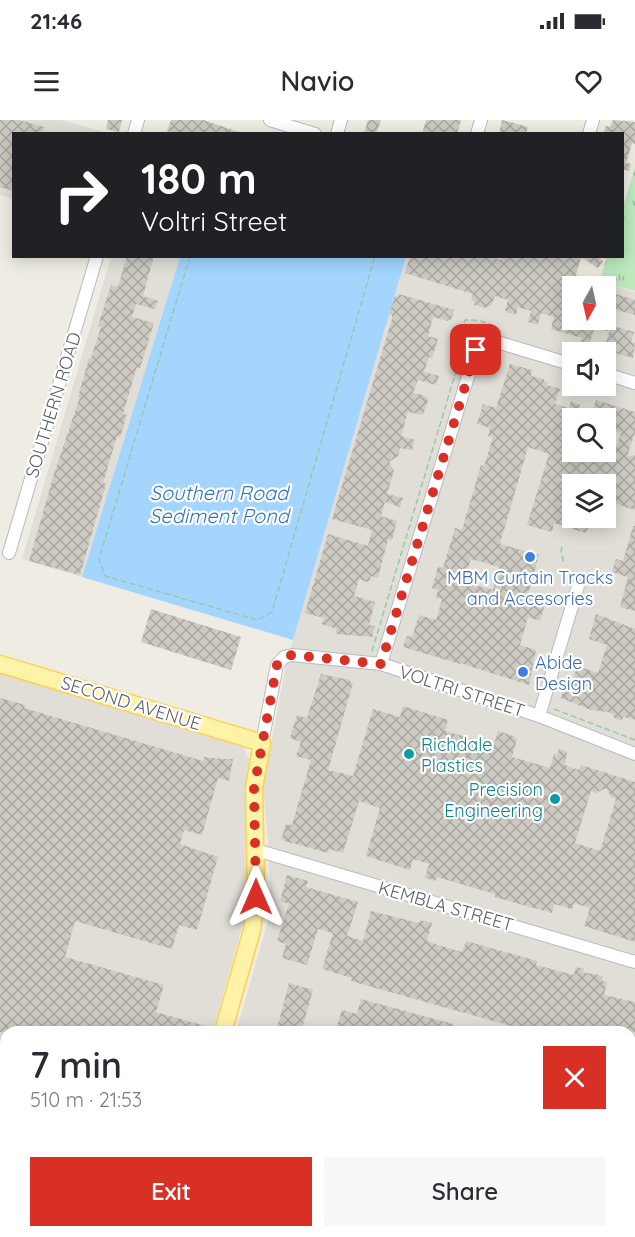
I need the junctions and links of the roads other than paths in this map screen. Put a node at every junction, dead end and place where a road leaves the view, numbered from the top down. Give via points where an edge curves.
1 (270, 120) edge
2 (309, 132) edge
3 (96, 258) edge
4 (562, 362) edge
5 (616, 377) edge
6 (635, 383) edge
7 (9, 553) dead end
8 (578, 586) dead end
9 (0, 664) edge
10 (381, 664) junction
11 (538, 716) junction
12 (262, 743) junction
13 (635, 754) edge
14 (256, 850) junction
15 (635, 962) edge
16 (225, 1026) edge

1 - 2 street
3 - 7 street, SOUTHERN ROAD
4 - 10 street via 484,340 476,350
5 - 6 street
8 - 11 street
9 - 12 main road, SECOND AVENUE
10 - 11 street, VOLTRI STREET
10 - 12 street, VOLTRI STREET via 284,657 277,665
11 - 13 street, VOLTRI STREET
12 - 14 main road via 254,788
14 - 15 street, KEMBLA STREET
14 - 16 main road via 252,930

